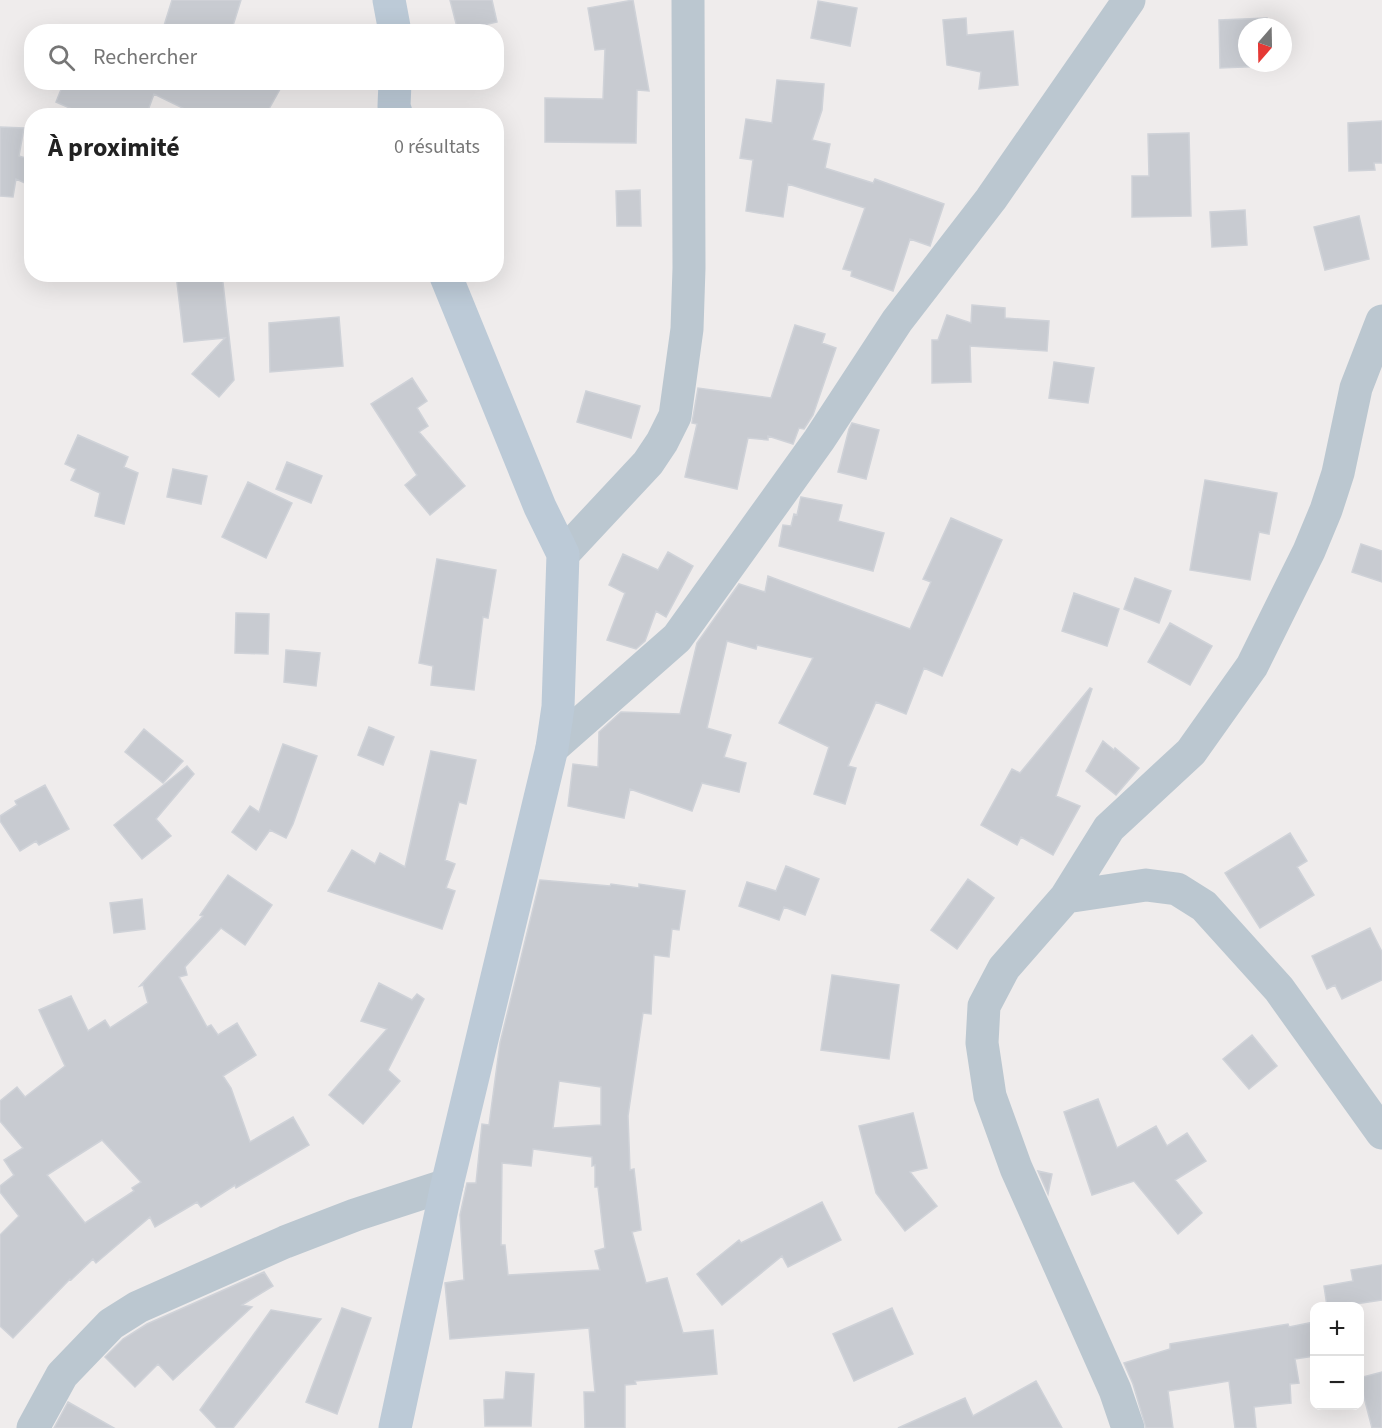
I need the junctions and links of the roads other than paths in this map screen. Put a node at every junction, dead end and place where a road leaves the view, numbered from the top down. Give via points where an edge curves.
1 (389, 0) edge
2 (688, 0) edge
3 (1129, 0) edge
4 (394, 24) edge
5 (395, 90) edge
6 (395, 108) edge
7 (447, 282) edge
8 (1382, 321) edge
9 (563, 554) junction
10 (552, 748) junction
11 (1066, 897) junction
12 (1382, 1133) edge
13 (447, 1185) junction
14 (33, 1428) edge
15 (394, 1428) edge
16 (1128, 1428) edge

1 - 4 main road
2 - 9 street via 687,329 675,416 648,463
3 - 10 street via 991,200 877,350 819,440 677,638
5 - 6 main road
7 - 9 main road
8 - 11 street via 1356,388 1326,510 1252,666 1191,752 1109,828
9 - 10 main road via 558,706
10 - 13 main road
11 - 12 street via 1146,885 1177,889 1204,906 1279,989
11 - 16 street via 1004,968 984,1006 982,1043 990,1096 1016,1168 1115,1390
13 - 14 street via 285,1242 138,1307 111,1324 62,1375
13 - 15 main road

